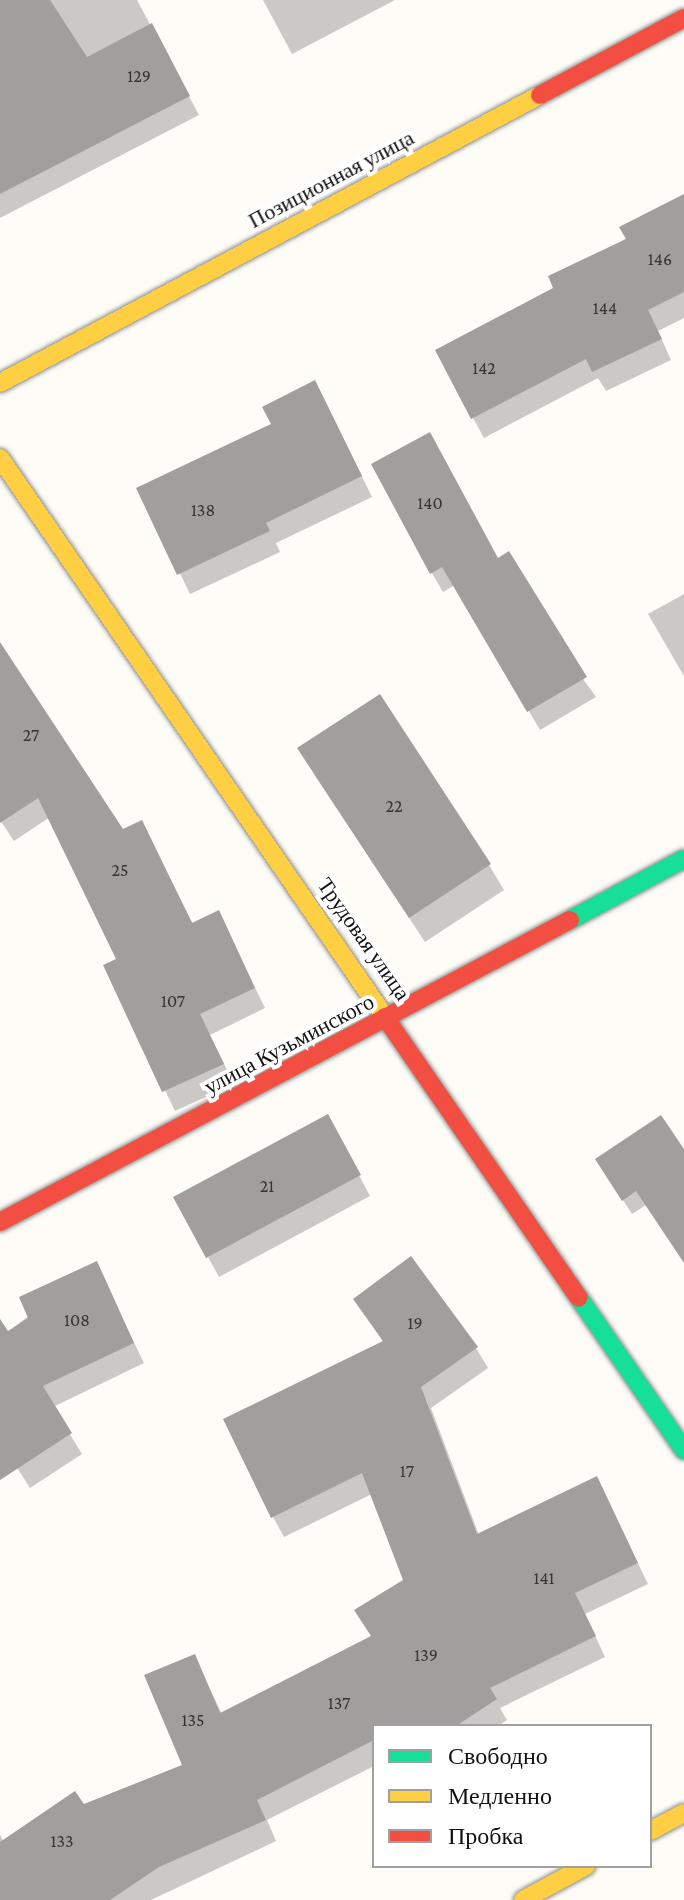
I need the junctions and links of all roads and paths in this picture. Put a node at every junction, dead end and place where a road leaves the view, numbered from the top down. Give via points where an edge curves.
1 (684, 18) edge
2 (0, 383) edge
3 (0, 458) edge
4 (684, 859) edge
5 (390, 1018) junction
6 (0, 1222) edge
7 (684, 1450) edge
8 (684, 1813) edge
9 (652, 1830) edge
10 (582, 1868) edge
11 (523, 1900) edge

1 - 2 street, Позиционная улица
3 - 5 street, Трудовая улица
4 - 5 street, улица Кузьминского
5 - 6 street, улица Кузьминского
5 - 7 street, Трудовая улица
8 - 9 street
10 - 11 street

